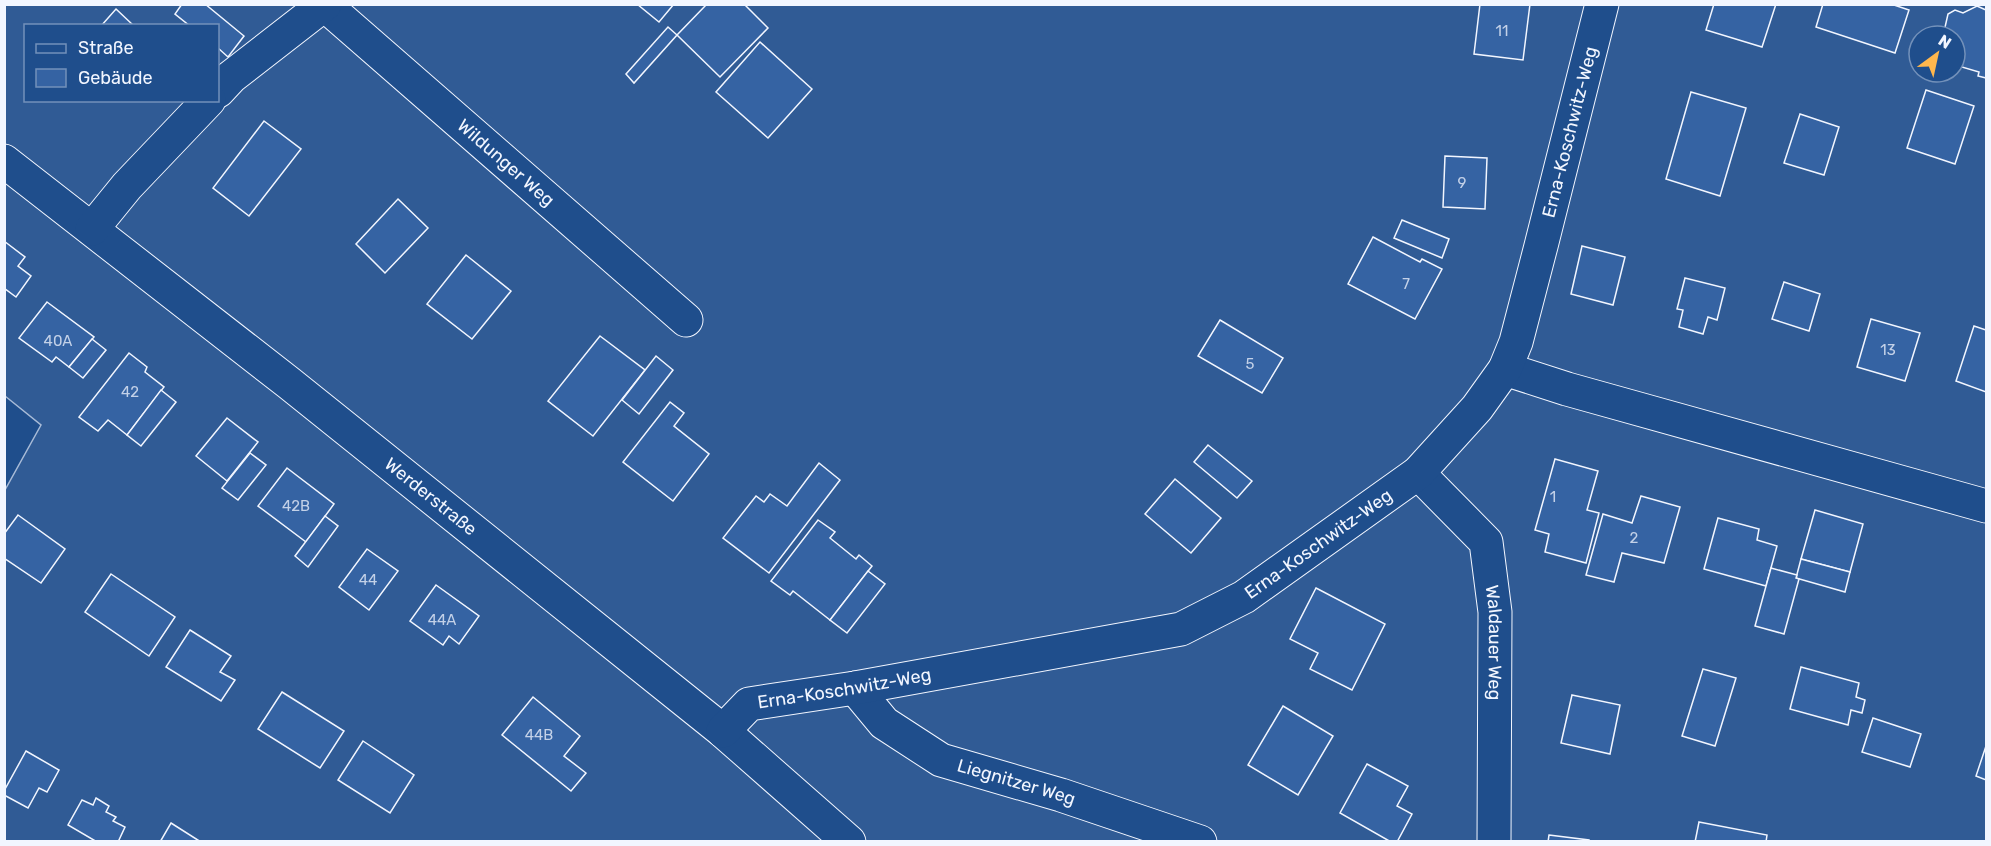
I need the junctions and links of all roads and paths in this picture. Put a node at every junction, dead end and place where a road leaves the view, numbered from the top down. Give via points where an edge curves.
1 (1602, 4) edge
2 (325, 5) edge
3 (219, 90) edge
4 (206, 102) edge
5 (4, 161) edge
6 (92, 228) junction
7 (686, 320) dead end
8 (1505, 369) junction
9 (1418, 473) junction
10 (1986, 506) edge
11 (855, 688) junction
12 (723, 731) junction
13 (849, 842) edge
14 (1200, 842) edge
15 (1494, 842) edge

1 - 8 street, Erna-Koschwitz-Weg via 1541,246
2 - 3 street
2 - 7 street, Wildunger Weg
4 - 6 street
5 - 6 street, Werderstraße
6 - 12 street, Werderstraße
8 - 9 street, Erna-Koschwitz-Weg via 1477,408
8 - 10 street
9 - 11 street, Erna-Koschwitz-Weg via 1244,597 1181,629
9 - 15 street, Waldauer Weg via 1485,542 1495,612
11 - 12 street, Erna-Koschwitz-Weg via 749,704
11 - 14 street, Liegnitzer Weg via 884,723 940,760 1061,795
12 - 13 street, Werderstraße

